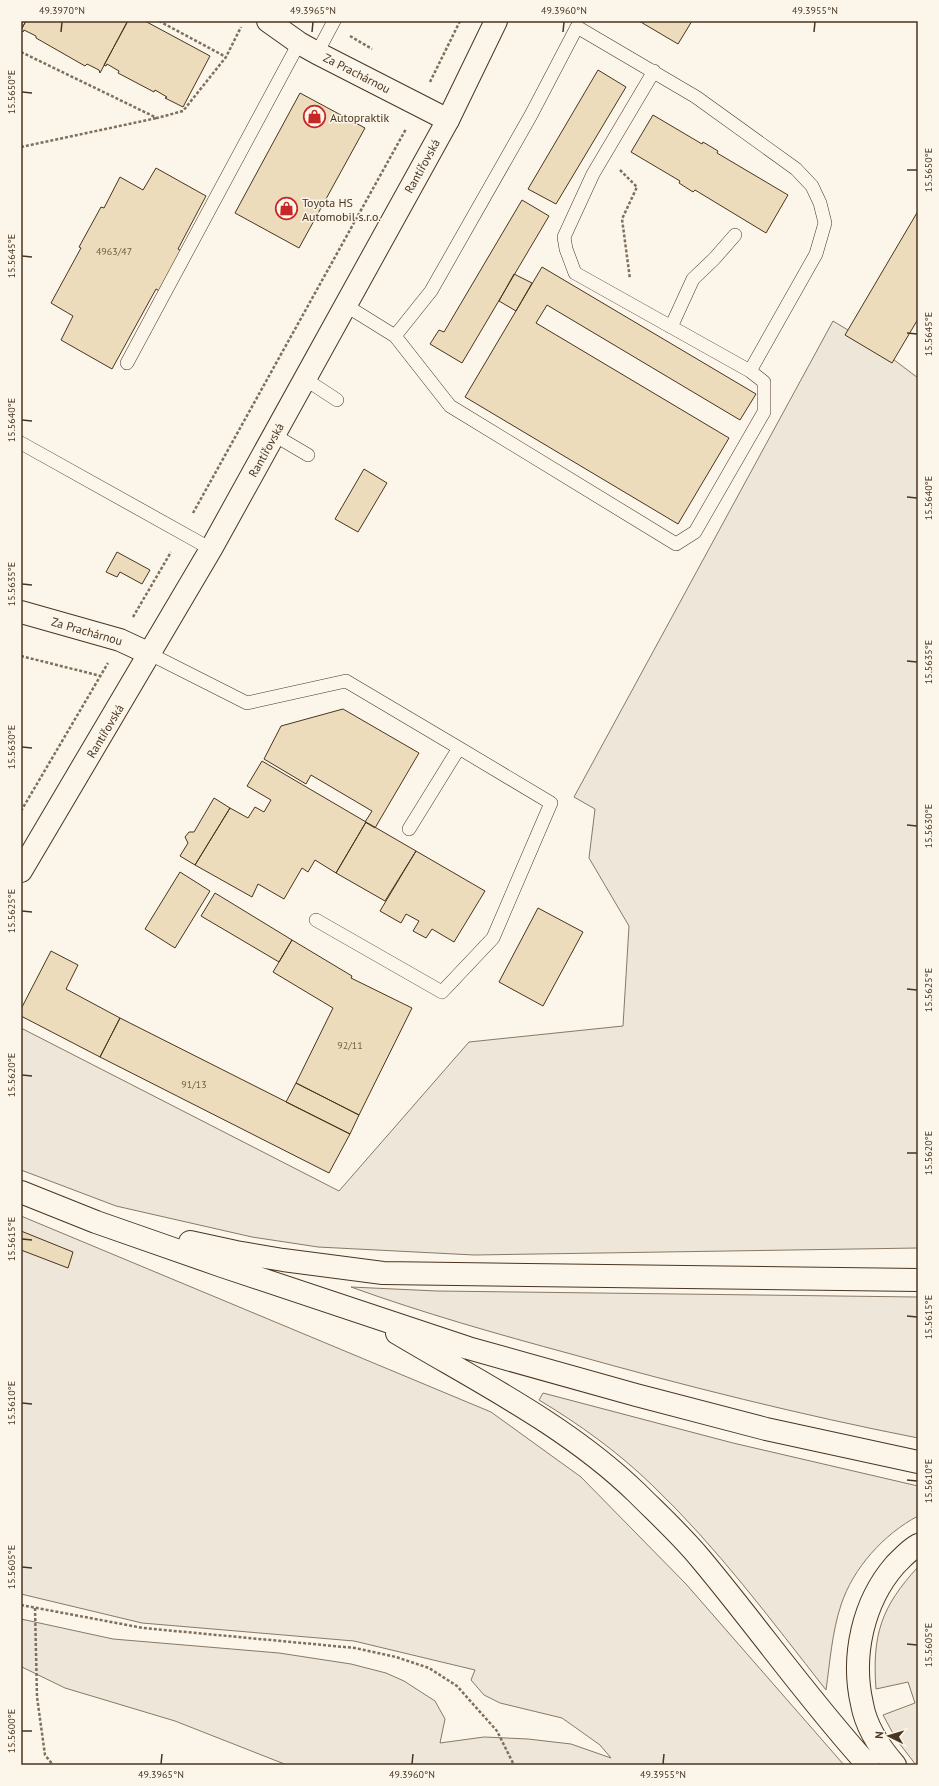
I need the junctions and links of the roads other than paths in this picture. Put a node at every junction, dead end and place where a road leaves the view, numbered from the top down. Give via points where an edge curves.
1 (268, 21) edge
2 (334, 21) edge
3 (496, 21) edge
4 (308, 48) junction
5 (654, 71) junction
6 (448, 120) junction
7 (735, 235) dead end
8 (345, 305) junction
9 (671, 327) junction
10 (395, 336) junction
11 (127, 364) dead end
12 (750, 371) junction
13 (305, 379) junction
14 (337, 400) dead end
15 (274, 435) junction
16 (21, 443) edge
17 (308, 455) dead end
18 (211, 549) junction
19 (21, 612) edge
20 (150, 654) junction
21 (459, 748) junction
22 (409, 829) dead end
23 (24, 861) edge
24 (316, 920) dead end
25 (21, 1192) edge
26 (96, 1222) junction
27 (918, 1280) edge
28 (359, 1312) junction
29 (918, 1462) edge
30 (918, 1545) edge
31 (868, 1765) edge
32 (895, 1765) edge

1 - 4 main road, Za Prachárnou
2 - 4 lane
3 - 6 main road, Rantířovská
4 - 6 main road, Za Prachárnou
4 - 11 lane
5 - 9 lane via 593,174 564,237 575,273
5 - 10 lane via 577,27 531,115 431,291
5 - 12 lane via 696,97 796,169 812,186 820,203 825,223 816,254
6 - 8 main road, Rantířovská
7 - 9 lane via 693,279
8 - 10 lane
8 - 13 main road, Rantířovská
9 - 12 lane
10 - 12 lane via 450,406 676,544 695,532 764,412 764,382
13 - 14 lane
13 - 15 main road, Rantířovská
15 - 17 lane
15 - 18 main road, Rantířovská
16 - 18 lane
18 - 20 main road, Rantířovská
19 - 20 main road, Za Prachárnou via 120,640
20 - 21 lane via 247,703 346,682
20 - 23 main road, Rantířovská
21 - 22 lane
21 - 24 lane via 550,803 492,938 442,992
25 - 26 main road
26 - 27 main road via 236,1252 383,1273
26 - 28 main road
28 - 29 main road via 468,1348 636,1395 766,1429
28 - 31 main road via 490,1388 571,1439 636,1492 699,1556 836,1731
30 - 32 main road via 884,1578 864,1619 860,1639 859,1686 862,1705 868,1725

